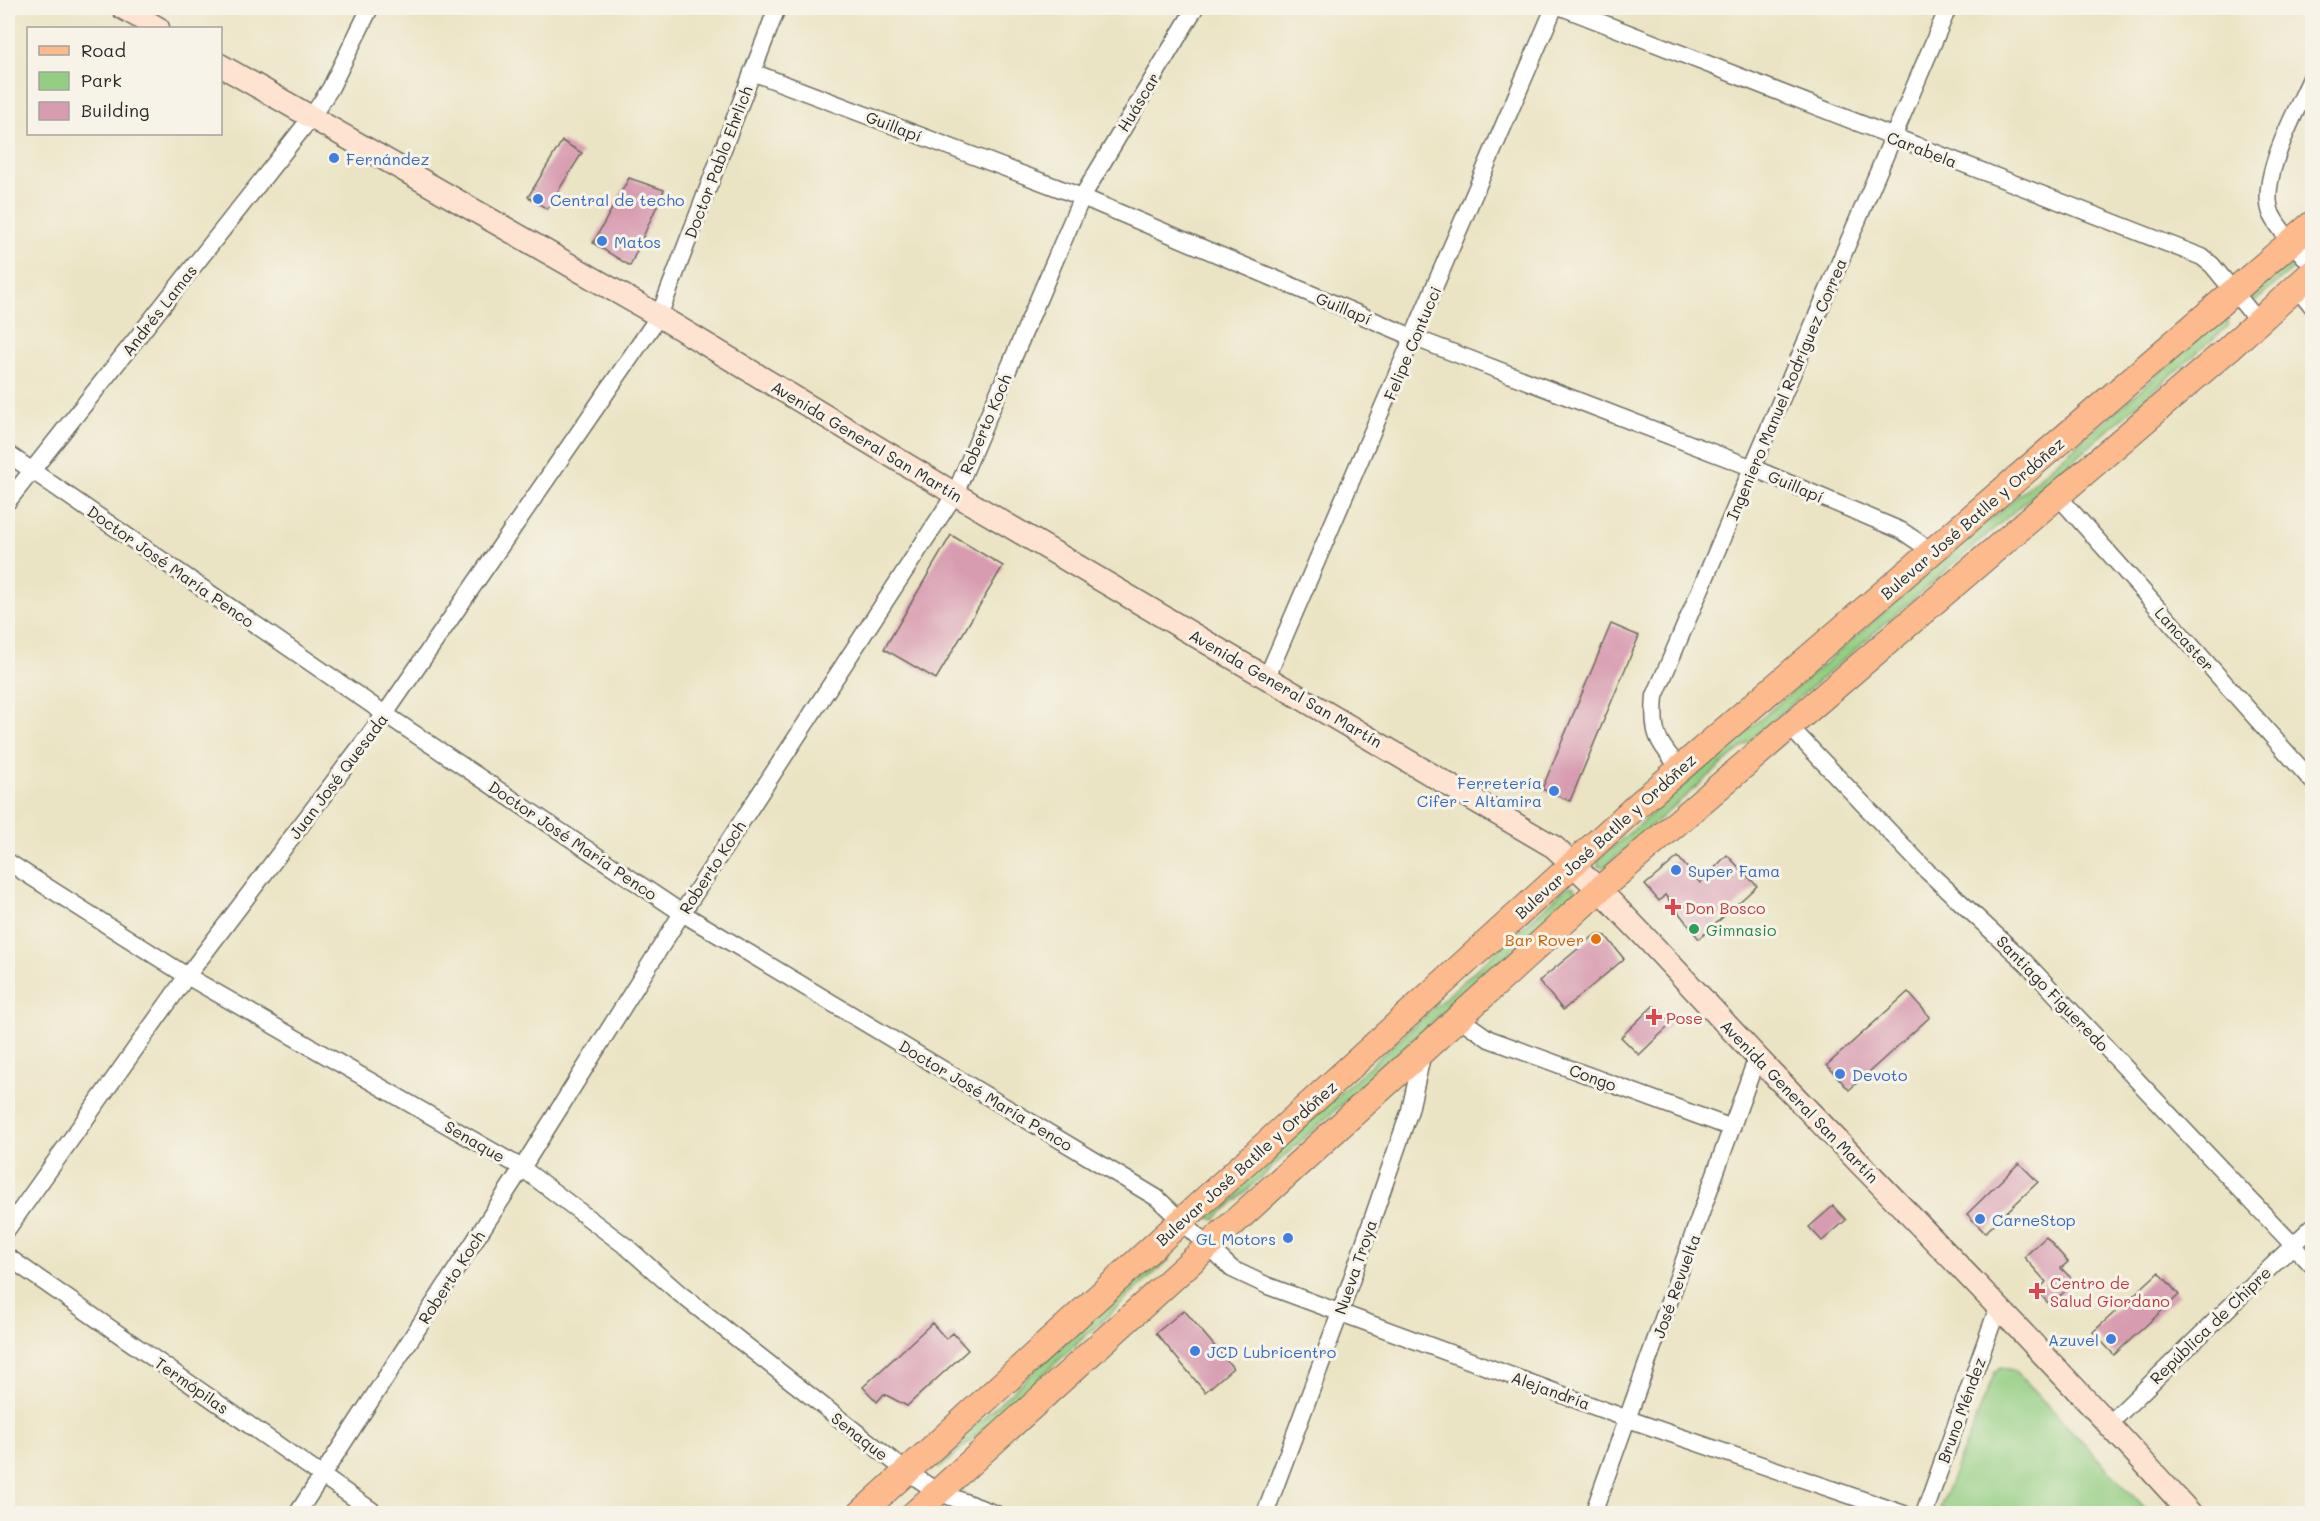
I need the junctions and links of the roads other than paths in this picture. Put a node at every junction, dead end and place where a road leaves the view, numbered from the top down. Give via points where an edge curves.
1 (123, 8) edge
2 (370, 8) edge
3 (777, 8) edge
4 (1195, 8) edge
5 (1554, 8) edge
6 (1564, 8) edge
7 (1948, 8) edge
8 (156, 27) edge
9 (222, 67) edge
10 (752, 72) junction
11 (2313, 76) edge
12 (310, 119) junction
13 (1892, 137) junction
14 (1082, 197) junction
15 (2313, 224) edge
16 (2292, 242) junction
17 (2313, 265) edge
18 (2307, 289) edge
19 (2234, 293) junction
20 (659, 316) junction
21 (2258, 321) junction
22 (1415, 338) junction
23 (8, 454) edge
24 (1753, 468) junction
25 (32, 470) junction
26 (955, 494) junction
27 (2058, 496) junction
28 (8, 501) edge
29 (1933, 552) junction
30 (1267, 677) junction
31 (385, 714) junction
32 (1789, 726) junction
33 (1680, 768) junction
34 (2313, 781) edge
35 (8, 862) edge
36 (1573, 864) junction
37 (1600, 889) junction
38 (682, 913) junction
39 (188, 976) junction
40 (1459, 1018) junction
41 (1423, 1052) junction
42 (1757, 1057) junction
43 (1732, 1128) junction
44 (522, 1168) junction
45 (1182, 1221) junction
46 (2313, 1227) edge
47 (8, 1228) edge
48 (2292, 1244) junction
49 (1208, 1247) junction
50 (8, 1257) edge
51 (2313, 1265) edge
52 (1998, 1307) junction
53 (1340, 1313) junction
54 (1628, 1419) junction
55 (2109, 1424) junction
56 (906, 1472) junction
57 (322, 1475) junction
58 (935, 1503) edge
59 (297, 1514) edge
60 (376, 1514) edge
61 (860, 1514) edge
62 (915, 1514) edge
63 (996, 1514) edge
64 (1265, 1514) edge
65 (1593, 1514) edge
66 (1904, 1514) edge
67 (1924, 1514) edge
68 (2191, 1514) edge

1 - 8 main road
2 - 12 street, Andrés Lamas via 330,89
3 - 10 street, Doctor Pablo Ehrlich
4 - 14 street, Huáscar
5 - 22 street, Felipe Contucci
6 - 13 street, Carabela
7 - 13 street, Ingeniero Manuel Rodríguez Correa
9 - 12 main road, Avenida General San Martín
10 - 14 street, Guillapí
10 - 20 street, Doctor Pablo Ehrlich
11 - 16 street via 2270,176 2267,201 2272,215
12 - 20 main road, Avenida General San Martín
12 - 25 street, Andrés Lamas
13 - 19 street, Carabela via 2202,257
13 - 24 street, Ingeniero Manuel Rodríguez Correa
14 - 22 street, Guillapí
14 - 26 street, Roberto Koch
15 - 16 main road, Bulevar José Batlle y Ordóñez
16 - 17 street
16 - 19 main road, Bulevar José Batlle y Ordóñez
18 - 21 main road
19 - 21 street, Carabela
19 - 29 main road, Bulevar José Batlle y Ordóñez
20 - 26 main road, Avenida General San Martín
20 - 31 street, Juan José Quesada
21 - 27 main road
22 - 24 street, Guillapí
22 - 30 street, Felipe Contucci
23 - 25 street, Doctor José María Penco
24 - 29 street, Guillapí via 1902,531
24 - 33 street, Ingeniero Manuel Rodríguez Correa via 1655,696 1653,724 1659,743
25 - 28 street, Andrés Lamas
25 - 31 street, Doctor José María Penco
26 - 30 main road, Avenida General San Martín
26 - 38 street, Roberto Koch
27 - 32 main road
27 - 34 street, Lancaster
29 - 33 main road, Bulevar José Batlle y Ordóñez
30 - 36 main road, Avenida General San Martín via 1541,838
31 - 38 street, Doctor José María Penco
31 - 39 street, Juan José Quesada
32 - 37 main road
32 - 48 street, Santiago Figueredo via 1927,871 2025,962
33 - 36 main road, Bulevar José Batlle y Ordóñez
35 - 39 street, Senaque
36 - 37 main road, Avenida General San Martín
36 - 45 main road, Bulevar José Batlle y Ordóñez
37 - 40 main road
37 - 42 main road, Avenida General San Martín
38 - 44 street, Roberto Koch
38 - 45 street, Doctor José María Penco via 1157,1198
39 - 44 street, Senaque
39 - 47 street, Juan José Quesada
40 - 41 main road
40 - 43 street, Congo via 1489,1039
41 - 49 main road
41 - 53 street, Nueva Troya via 1410,1110
42 - 43 street, José Revuelta
42 - 52 main road, Avenida General San Martín
43 - 54 street, José Revuelta
44 - 56 street, Senaque via 628,1248 679,1293
44 - 57 street, Roberto Koch
45 - 49 street, Doctor José María Penco
45 - 56 main road, Bulevar José Batlle y Ordóñez
46 - 48 street, República de Chipre
48 - 51 street, Santiago Figueredo
48 - 55 street, República de Chipre
49 - 53 street, Alejandría via 1232,1269
49 - 58 main road
50 - 57 street, Termópilas
52 - 55 main road, Avenida General San Martín
52 - 67 street, Bruno Méndez
53 - 54 street, Alejandría
53 - 64 street, Nueva Troya
54 - 65 street, José Revuelta
54 - 66 street, Alejandría
55 - 68 main road, Avenida General San Martín
56 - 58 street, Senaque
56 - 61 main road, Bulevar José Batlle y Ordóñez
57 - 59 street, Roberto Koch
57 - 60 street, Termópilas
58 - 62 main road
58 - 63 street, Senaque

